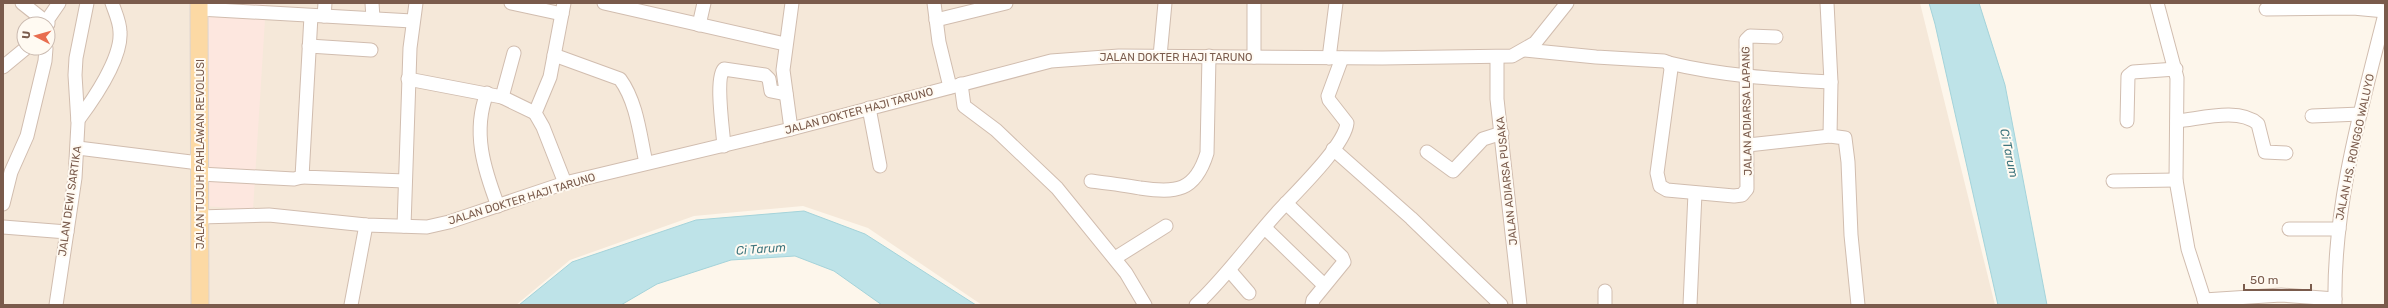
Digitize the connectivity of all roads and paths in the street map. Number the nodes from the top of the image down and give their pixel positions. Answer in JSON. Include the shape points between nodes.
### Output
{"nodes":[{"id":1,"x":22,"y":3,"type":"edge"},
{"id":2,"x":59,"y":3,"type":"edge"},
{"id":3,"x":87,"y":3,"type":"edge"},
{"id":4,"x":112,"y":3,"type":"edge"},
{"id":5,"x":372,"y":3,"type":"edge"},
{"id":6,"x":416,"y":3,"type":"edge"},
{"id":7,"x":511,"y":3,"type":"edge"},
{"id":8,"x":604,"y":3,"type":"edge"},
{"id":9,"x":704,"y":3,"type":"edge"},
{"id":10,"x":792,"y":3,"type":"edge"},
{"id":11,"x":934,"y":3,"type":"edge"},
{"id":12,"x":1006,"y":3,"type":"edge"},
{"id":13,"x":1165,"y":3,"type":"edge"},
{"id":14,"x":1254,"y":3,"type":"edge"},
{"id":15,"x":1336,"y":3,"type":"edge"},
{"id":16,"x":1566,"y":3,"type":"edge"},
{"id":17,"x":1827,"y":3,"type":"edge"},
{"id":18,"x":2157,"y":3,"type":"edge"},
{"id":19,"x":199,"y":6,"type":"edge"},
{"id":20,"x":563,"y":8,"type":"edge"},
{"id":21,"x":649,"y":8,"type":"edge"},
{"id":22,"x":2266,"y":9,"type":"dead end"},
{"id":23,"x":320,"y":12,"type":"edge"},
{"id":24,"x":2385,"y":13,"type":"edge"},
{"id":25,"x":39,"y":16,"type":"edge"},
{"id":26,"x":51,"y":16,"type":"edge"},
{"id":27,"x":373,"y":18,"type":"junction"},
{"id":28,"x":936,"y":20,"type":"junction"},
{"id":29,"x":412,"y":21,"type":"junction"},
{"id":30,"x":699,"y":25,"type":"junction"},
{"id":31,"x":1776,"y":37,"type":"dead end"},
{"id":32,"x":2381,"y":43,"type":"edge"},
{"id":33,"x":785,"y":44,"type":"junction"},
{"id":34,"x":309,"y":46,"type":"junction"},
{"id":35,"x":371,"y":50,"type":"dead end"},
{"id":36,"x":1525,"y":50,"type":"junction"},
{"id":37,"x":514,"y":53,"type":"dead end"},
{"id":38,"x":554,"y":55,"type":"junction"},
{"id":39,"x":16,"y":56,"type":"edge"},
{"id":40,"x":46,"y":56,"type":"edge"},
{"id":41,"x":1160,"y":56,"type":"junction"},
{"id":42,"x":1209,"y":56,"type":"junction"},
{"id":43,"x":1254,"y":57,"type":"junction"},
{"id":44,"x":1329,"y":58,"type":"junction"},
{"id":45,"x":1342,"y":58,"type":"junction"},
{"id":46,"x":1497,"y":58,"type":"junction"},
{"id":47,"x":1670,"y":63,"type":"junction"},
{"id":48,"x":3,"y":67,"type":"edge"},
{"id":49,"x":2176,"y":69,"type":"junction"},
{"id":50,"x":1747,"y":78,"type":"junction"},
{"id":51,"x":408,"y":79,"type":"junction"},
{"id":52,"x":1831,"y":82,"type":"junction"},
{"id":53,"x":956,"y":85,"type":"junction"},
{"id":54,"x":487,"y":93,"type":"junction"},
{"id":55,"x":786,"y":94,"type":"junction"},
{"id":56,"x":502,"y":97,"type":"junction"},
{"id":57,"x":868,"y":108,"type":"junction"},
{"id":58,"x":535,"y":113,"type":"junction"},
{"id":59,"x":2360,"y":114,"type":"junction"},
{"id":60,"x":2312,"y":116,"type":"dead end"},
{"id":61,"x":78,"y":120,"type":"junction"},
{"id":62,"x":2127,"y":121,"type":"dead end"},
{"id":63,"x":2178,"y":121,"type":"junction"},
{"id":64,"x":791,"y":129,"type":"junction"},
{"id":65,"x":1502,"y":133,"type":"junction"},
{"id":66,"x":1830,"y":136,"type":"junction"},
{"id":67,"x":1748,"y":144,"type":"junction"},
{"id":68,"x":724,"y":146,"type":"junction"},
{"id":69,"x":78,"y":148,"type":"junction"},
{"id":70,"x":1334,"y":150,"type":"junction"},
{"id":71,"x":1427,"y":152,"type":"dead end"},
{"id":72,"x":2286,"y":152,"type":"dead end"},
{"id":73,"x":646,"y":163,"type":"junction"},
{"id":74,"x":880,"y":166,"type":"dead end"},
{"id":75,"x":200,"y":168,"type":"junction"},
{"id":76,"x":302,"y":177,"type":"junction"},
{"id":77,"x":2176,"y":180,"type":"junction"},
{"id":78,"x":405,"y":181,"type":"junction"},
{"id":79,"x":1091,"y":181,"type":"dead end"},
{"id":80,"x":2113,"y":181,"type":"dead end"},
{"id":81,"x":565,"y":183,"type":"junction"},
{"id":82,"x":1695,"y":193,"type":"junction"},
{"id":83,"x":1286,"y":203,"type":"junction"},
{"id":84,"x":3,"y":204,"type":"edge"},
{"id":85,"x":498,"y":206,"type":"junction"},
{"id":86,"x":200,"y":217,"type":"junction"},
{"id":87,"x":366,"y":225,"type":"junction"},
{"id":88,"x":404,"y":226,"type":"junction"},
{"id":89,"x":1166,"y":226,"type":"dead end"},
{"id":90,"x":3,"y":227,"type":"edge"},
{"id":91,"x":1265,"y":228,"type":"junction"},
{"id":92,"x":2289,"y":229,"type":"dead end"},
{"id":93,"x":2339,"y":229,"type":"junction"},
{"id":94,"x":67,"y":232,"type":"junction"},
{"id":95,"x":1115,"y":258,"type":"junction"},
{"id":96,"x":1230,"y":271,"type":"junction"},
{"id":97,"x":1324,"y":285,"type":"junction"},
{"id":98,"x":1605,"y":291,"type":"dead end"},
{"id":99,"x":1249,"y":293,"type":"dead end"},
{"id":100,"x":2205,"y":302,"type":"edge"},
{"id":101,"x":2335,"y":302,"type":"edge"},
{"id":102,"x":56,"y":305,"type":"edge"},
{"id":103,"x":200,"y":305,"type":"edge"},
{"id":104,"x":351,"y":305,"type":"edge"},
{"id":105,"x":1145,"y":305,"type":"edge"},
{"id":106,"x":1196,"y":305,"type":"edge"},
{"id":107,"x":1312,"y":305,"type":"edge"},
{"id":108,"x":1501,"y":305,"type":"edge"},
{"id":109,"x":1520,"y":305,"type":"edge"},
{"id":110,"x":1605,"y":305,"type":"edge"},
{"id":111,"x":1690,"y":305,"type":"edge"},
{"id":112,"x":1858,"y":305,"type":"edge"}],
"edges":[{"from":1,"to":25,"type":"street"},
{"from":2,"to":26,"type":"street"},
{"from":3,"to":61,"type":"street","name":"JALAN DEWI SARTIKA","via":[[75,64]]},
{"from":4,"to":61,"type":"street","via":[[119,23],[120,41],[108,72]]},
{"from":5,"to":27,"type":"street"},
{"from":6,"to":29,"type":"street"},
{"from":7,"to":20,"type":"street"},
{"from":8,"to":21,"type":"street"},
{"from":9,"to":30,"type":"street"},
{"from":10,"to":33,"type":"street"},
{"from":11,"to":28,"type":"street"},
{"from":12,"to":28,"type":"street"},
{"from":13,"to":41,"type":"street"},
{"from":14,"to":43,"type":"street"},
{"from":15,"to":44,"type":"street"},
{"from":16,"to":36,"type":"street","via":[[1544,34]]},
{"from":17,"to":52,"type":"street"},
{"from":18,"to":49,"type":"street"},
{"from":19,"to":23,"type":"street"},
{"from":19,"to":75,"type":"main road","name":"JALAN TUJUH PAHLAWAN REVOLUSI"},
{"from":20,"to":38,"type":"street"},
{"from":21,"to":30,"type":"street"},
{"from":22,"to":24,"type":"street","via":[[2353,8]]},
{"from":23,"to":27,"type":"street"},
{"from":23,"to":34,"type":"street"},
{"from":24,"to":32,"type":"street","name":"JALAN HS. RONGGO WALUYO"},
{"from":27,"to":29,"type":"street"},
{"from":28,"to":53,"type":"street"},
{"from":29,"to":51,"type":"street"},
{"from":30,"to":33,"type":"street"},
{"from":31,"to":50,"type":"street","name":"JALAN ADIARSA LAPANG","via":[[1750,36],[1746,40]]},
{"from":32,"to":59,"type":"street","name":"JALAN HS. RONGGO WALUYO"},
{"from":33,"to":55,"type":"street","via":[[783,70]]},
{"from":34,"to":35,"type":"street"},
{"from":34,"to":76,"type":"street"},
{"from":36,"to":46,"type":"street","name":"JALAN DOKTER HAJI TARUNO","via":[[1512,56]]},
{"from":36,"to":47,"type":"street"},
{"from":37,"to":56,"type":"street"},
{"from":38,"to":58,"type":"street","via":[[550,77]]},
{"from":38,"to":73,"type":"street","via":[[620,78],[630,96]]},
{"from":39,"to":48,"type":"street"},
{"from":40,"to":84,"type":"street","via":[[28,136],[11,172]]},
{"from":41,"to":42,"type":"street","name":"JALAN DOKTER HAJI TARUNO"},
{"from":41,"to":53,"type":"street","name":"JALAN DOKTER HAJI TARUNO","via":[[1051,61]]},
{"from":42,"to":43,"type":"street","name":"JALAN DOKTER HAJI TARUNO"},
{"from":42,"to":79,"type":"street","via":[[1207,153],[1203,165],[1190,184],[1166,191]]},
{"from":43,"to":44,"type":"street","name":"JALAN DOKTER HAJI TARUNO"},
{"from":44,"to":45,"type":"street","name":"JALAN DOKTER HAJI TARUNO"},
{"from":45,"to":46,"type":"street","name":"JALAN DOKTER HAJI TARUNO"},
{"from":45,"to":70,"type":"street","via":[[1328,96],[1346,119],[1347,126]]},
{"from":46,"to":65,"type":"street","name":"JALAN ADIARSA PUSAKA","via":[[1497,99]]},
{"from":47,"to":50,"type":"street","via":[[1704,72]]},
{"from":47,"to":82,"type":"street","name":"JALAN ADIARSA LAPANG","via":[[1657,173],[1660,186],[1668,190]]},
{"from":49,"to":62,"type":"street","via":[[2133,72],[2128,76]]},
{"from":49,"to":63,"type":"street"},
{"from":50,"to":52,"type":"street"},
{"from":50,"to":67,"type":"street","name":"JALAN ADIARSA LAPANG"},
{"from":51,"to":54,"type":"street"},
{"from":51,"to":78,"type":"street"},
{"from":52,"to":66,"type":"street"},
{"from":53,"to":57,"type":"street","name":"JALAN DOKTER HAJI TARUNO"},
{"from":53,"to":95,"type":"street","via":[[964,106],[996,130],[1041,173]]},
{"from":54,"to":56,"type":"street"},
{"from":54,"to":85,"type":"street","via":[[480,119],[480,144],[487,178]]},
{"from":55,"to":64,"type":"street"},
{"from":55,"to":68,"type":"street","via":[[770,91],[769,79],[765,75],[724,69],[721,75],[720,97]]},
{"from":56,"to":58,"type":"street"},
{"from":57,"to":64,"type":"street","name":"JALAN DOKTER HAJI TARUNO"},
{"from":57,"to":74,"type":"street"},
{"from":58,"to":81,"type":"street"},
{"from":59,"to":60,"type":"street"},
{"from":59,"to":93,"type":"street","name":"JALAN HS. RONGGO WALUYO"},
{"from":61,"to":69,"type":"street","name":"JALAN DEWI SARTIKA"},
{"from":63,"to":72,"type":"street","via":[[2230,115],[2245,117],[2258,124],[2265,152]]},
{"from":63,"to":77,"type":"street"},
{"from":64,"to":68,"type":"street","name":"JALAN DOKTER HAJI TARUNO"},
{"from":65,"to":71,"type":"street","via":[[1482,139],[1453,171]]},
{"from":65,"to":109,"type":"street","name":"JALAN ADIARSA PUSAKA"},
{"from":66,"to":67,"type":"street"},
{"from":66,"to":112,"type":"street","via":[[1847,140],[1851,235]]},
{"from":67,"to":82,"type":"street","name":"JALAN ADIARSA LAPANG","via":[[1747,189],[1742,195]]},
{"from":68,"to":73,"type":"street","name":"JALAN DOKTER HAJI TARUNO"},
{"from":69,"to":75,"type":"street"},
{"from":69,"to":94,"type":"street","name":"JALAN DEWI SARTIKA"},
{"from":70,"to":83,"type":"street"},
{"from":70,"to":108,"type":"street","via":[[1411,218]]},
{"from":73,"to":81,"type":"street","name":"JALAN DOKTER HAJI TARUNO"},
{"from":75,"to":76,"type":"street","via":[[294,179]]},
{"from":75,"to":86,"type":"main road","name":"JALAN TUJUH PAHLAWAN REVOLUSI"},
{"from":76,"to":78,"type":"street"},
{"from":77,"to":80,"type":"street"},
{"from":77,"to":100,"type":"street","via":[[2188,249]]},
{"from":78,"to":88,"type":"street"},
{"from":81,"to":85,"type":"street","name":"JALAN DOKTER HAJI TARUNO"},
{"from":82,"to":111,"type":"street"},
{"from":83,"to":91,"type":"street"},
{"from":83,"to":97,"type":"street","via":[[1342,257],[1343,266]]},
{"from":85,"to":88,"type":"street","name":"JALAN DOKTER HAJI TARUNO","via":[[427,227]]},
{"from":86,"to":87,"type":"street","name":"JALAN DOKTER HAJI TARUNO","via":[[274,215]]},
{"from":86,"to":103,"type":"main road","name":"JALAN TUJUH PAHLAWAN REVOLUSI"},
{"from":87,"to":88,"type":"street","name":"JALAN DOKTER HAJI TARUNO"},
{"from":87,"to":104,"type":"street"},
{"from":89,"to":95,"type":"street"},
{"from":90,"to":94,"type":"street"},
{"from":91,"to":96,"type":"street"},
{"from":91,"to":97,"type":"street"},
{"from":92,"to":93,"type":"street"},
{"from":93,"to":101,"type":"street","name":"JALAN HS. RONGGO WALUYO"},
{"from":94,"to":102,"type":"street","name":"JALAN DEWI SARTIKA"},
{"from":95,"to":105,"type":"street"},
{"from":96,"to":99,"type":"street"},
{"from":96,"to":106,"type":"street"},
{"from":97,"to":107,"type":"street"},
{"from":98,"to":110,"type":"street"},
{"from":100,"to":101,"type":"street","via":[[2281,295]]}]}
